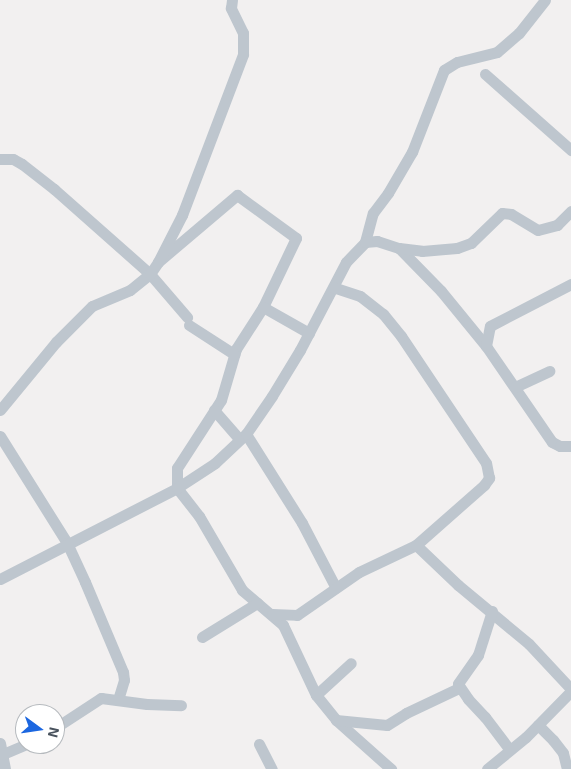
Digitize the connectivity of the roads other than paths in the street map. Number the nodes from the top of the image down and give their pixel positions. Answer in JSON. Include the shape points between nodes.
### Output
{"nodes":[{"id":1,"x":232,"y":0,"type":"edge"},
{"id":2,"x":545,"y":0,"type":"edge"},
{"id":3,"x":485,"y":74,"type":"dead end"},
{"id":4,"x":571,"y":150,"type":"edge"},
{"id":5,"x":0,"y":159,"type":"edge"},
{"id":6,"x":571,"y":211,"type":"edge"},
{"id":7,"x":365,"y":242,"type":"junction"},
{"id":8,"x":399,"y":248,"type":"junction"},
{"id":9,"x":158,"y":262,"type":"junction"},
{"id":10,"x":150,"y":274,"type":"junction"},
{"id":11,"x":571,"y":284,"type":"edge"},
{"id":12,"x":332,"y":288,"type":"junction"},
{"id":13,"x":263,"y":306,"type":"junction"},
{"id":14,"x":309,"y":333,"type":"junction"},
{"id":15,"x":486,"y":346,"type":"junction"},
{"id":16,"x":234,"y":354,"type":"junction"},
{"id":17,"x":549,"y":371,"type":"dead end"},
{"id":18,"x":515,"y":387,"type":"junction"},
{"id":19,"x":0,"y":410,"type":"edge"},
{"id":20,"x":214,"y":410,"type":"junction"},
{"id":21,"x":0,"y":436,"type":"edge"},
{"id":22,"x":242,"y":437,"type":"junction"},
{"id":23,"x":571,"y":446,"type":"edge"},
{"id":24,"x":177,"y":488,"type":"junction"},
{"id":25,"x":67,"y":543,"type":"junction"},
{"id":26,"x":416,"y":545,"type":"junction"},
{"id":27,"x":0,"y":579,"type":"edge"},
{"id":28,"x":336,"y":588,"type":"junction"},
{"id":29,"x":257,"y":603,"type":"junction"},
{"id":30,"x":492,"y":611,"type":"junction"},
{"id":31,"x":272,"y":614,"type":"junction"},
{"id":32,"x":202,"y":637,"type":"dead end"},
{"id":33,"x":351,"y":663,"type":"dead end"},
{"id":34,"x":459,"y":688,"type":"junction"},
{"id":35,"x":571,"y":690,"type":"edge"},
{"id":36,"x":316,"y":695,"type":"junction"},
{"id":37,"x":118,"y":700,"type":"junction"},
{"id":38,"x":181,"y":705,"type":"dead end"},
{"id":39,"x":336,"y":720,"type":"junction"},
{"id":40,"x":65,"y":721,"type":"edge"},
{"id":41,"x":538,"y":725,"type":"junction"},
{"id":42,"x":259,"y":744,"type":"dead end"},
{"id":43,"x":15,"y":746,"type":"edge"},
{"id":44,"x":2,"y":749,"type":"edge"},
{"id":45,"x":510,"y":750,"type":"junction"},
{"id":46,"x":5,"y":769,"type":"edge"},
{"id":47,"x":272,"y":769,"type":"edge"},
{"id":48,"x":391,"y":769,"type":"edge"},
{"id":49,"x":486,"y":769,"type":"edge"},
{"id":50,"x":567,"y":769,"type":"edge"}],
"edges":[{"from":1,"to":9,"type":"street","via":[[231,8],[244,33],[243,54],[185,206]]},
{"from":2,"to":7,"type":"street","via":[[519,33],[497,52],[457,62],[444,70],[412,152],[373,213]]},
{"from":3,"to":4,"type":"street"},
{"from":5,"to":10,"type":"street","via":[[13,158],[22,164]]},
{"from":6,"to":8,"type":"street","via":[[546,230],[538,230],[511,214],[502,213],[471,243],[457,248],[422,251]]},
{"from":7,"to":8,"type":"street","via":[[377,241]]},
{"from":7,"to":12,"type":"street","via":[[346,262]]},
{"from":8,"to":15,"type":"street"},
{"from":9,"to":10,"type":"street"},
{"from":9,"to":13,"type":"street","via":[[237,196],[296,238]]},
{"from":10,"to":16,"type":"street","via":[[188,321]]},
{"from":10,"to":19,"type":"street","via":[[130,290],[92,306],[56,342]]},
{"from":11,"to":15,"type":"street","via":[[490,326]]},
{"from":12,"to":14,"type":"street"},
{"from":12,"to":26,"type":"street","via":[[360,296],[383,314],[489,468],[489,478],[484,485]]},
{"from":13,"to":14,"type":"street"},
{"from":13,"to":16,"type":"street"},
{"from":14,"to":22,"type":"street","via":[[282,380]]},
{"from":15,"to":18,"type":"street"},
{"from":16,"to":20,"type":"street","via":[[225,390]]},
{"from":17,"to":18,"type":"street"},
{"from":18,"to":23,"type":"street","via":[[552,442]]},
{"from":20,"to":22,"type":"street"},
{"from":20,"to":24,"type":"street","via":[[177,468]]},
{"from":21,"to":25,"type":"street"},
{"from":22,"to":24,"type":"street","via":[[215,463]]},
{"from":22,"to":28,"type":"street","via":[[302,523]]},
{"from":24,"to":25,"type":"street"},
{"from":24,"to":29,"type":"street","via":[[199,516],[234,578]]},
{"from":25,"to":27,"type":"street"},
{"from":25,"to":37,"type":"street","via":[[120,665],[124,680]]},
{"from":26,"to":28,"type":"street","via":[[359,572]]},
{"from":26,"to":30,"type":"street","via":[[458,585]]},
{"from":28,"to":31,"type":"street","via":[[297,615]]},
{"from":29,"to":31,"type":"street"},
{"from":29,"to":32,"type":"street"},
{"from":30,"to":34,"type":"street","via":[[481,648],[460,680]]},
{"from":30,"to":35,"type":"street","via":[[546,660]]},
{"from":31,"to":36,"type":"street","via":[[283,625]]},
{"from":33,"to":36,"type":"street"},
{"from":34,"to":39,"type":"street","via":[[388,725]]},
{"from":34,"to":45,"type":"street"},
{"from":35,"to":41,"type":"street"},
{"from":36,"to":39,"type":"street"},
{"from":37,"to":38,"type":"street"},
{"from":37,"to":40,"type":"street","via":[[101,698]]},
{"from":39,"to":48,"type":"street"},
{"from":41,"to":45,"type":"street"},
{"from":41,"to":50,"type":"street","via":[[563,753]]},
{"from":42,"to":47,"type":"street"},
{"from":43,"to":44,"type":"street"},
{"from":44,"to":46,"type":"street"},
{"from":45,"to":49,"type":"street"}]}
